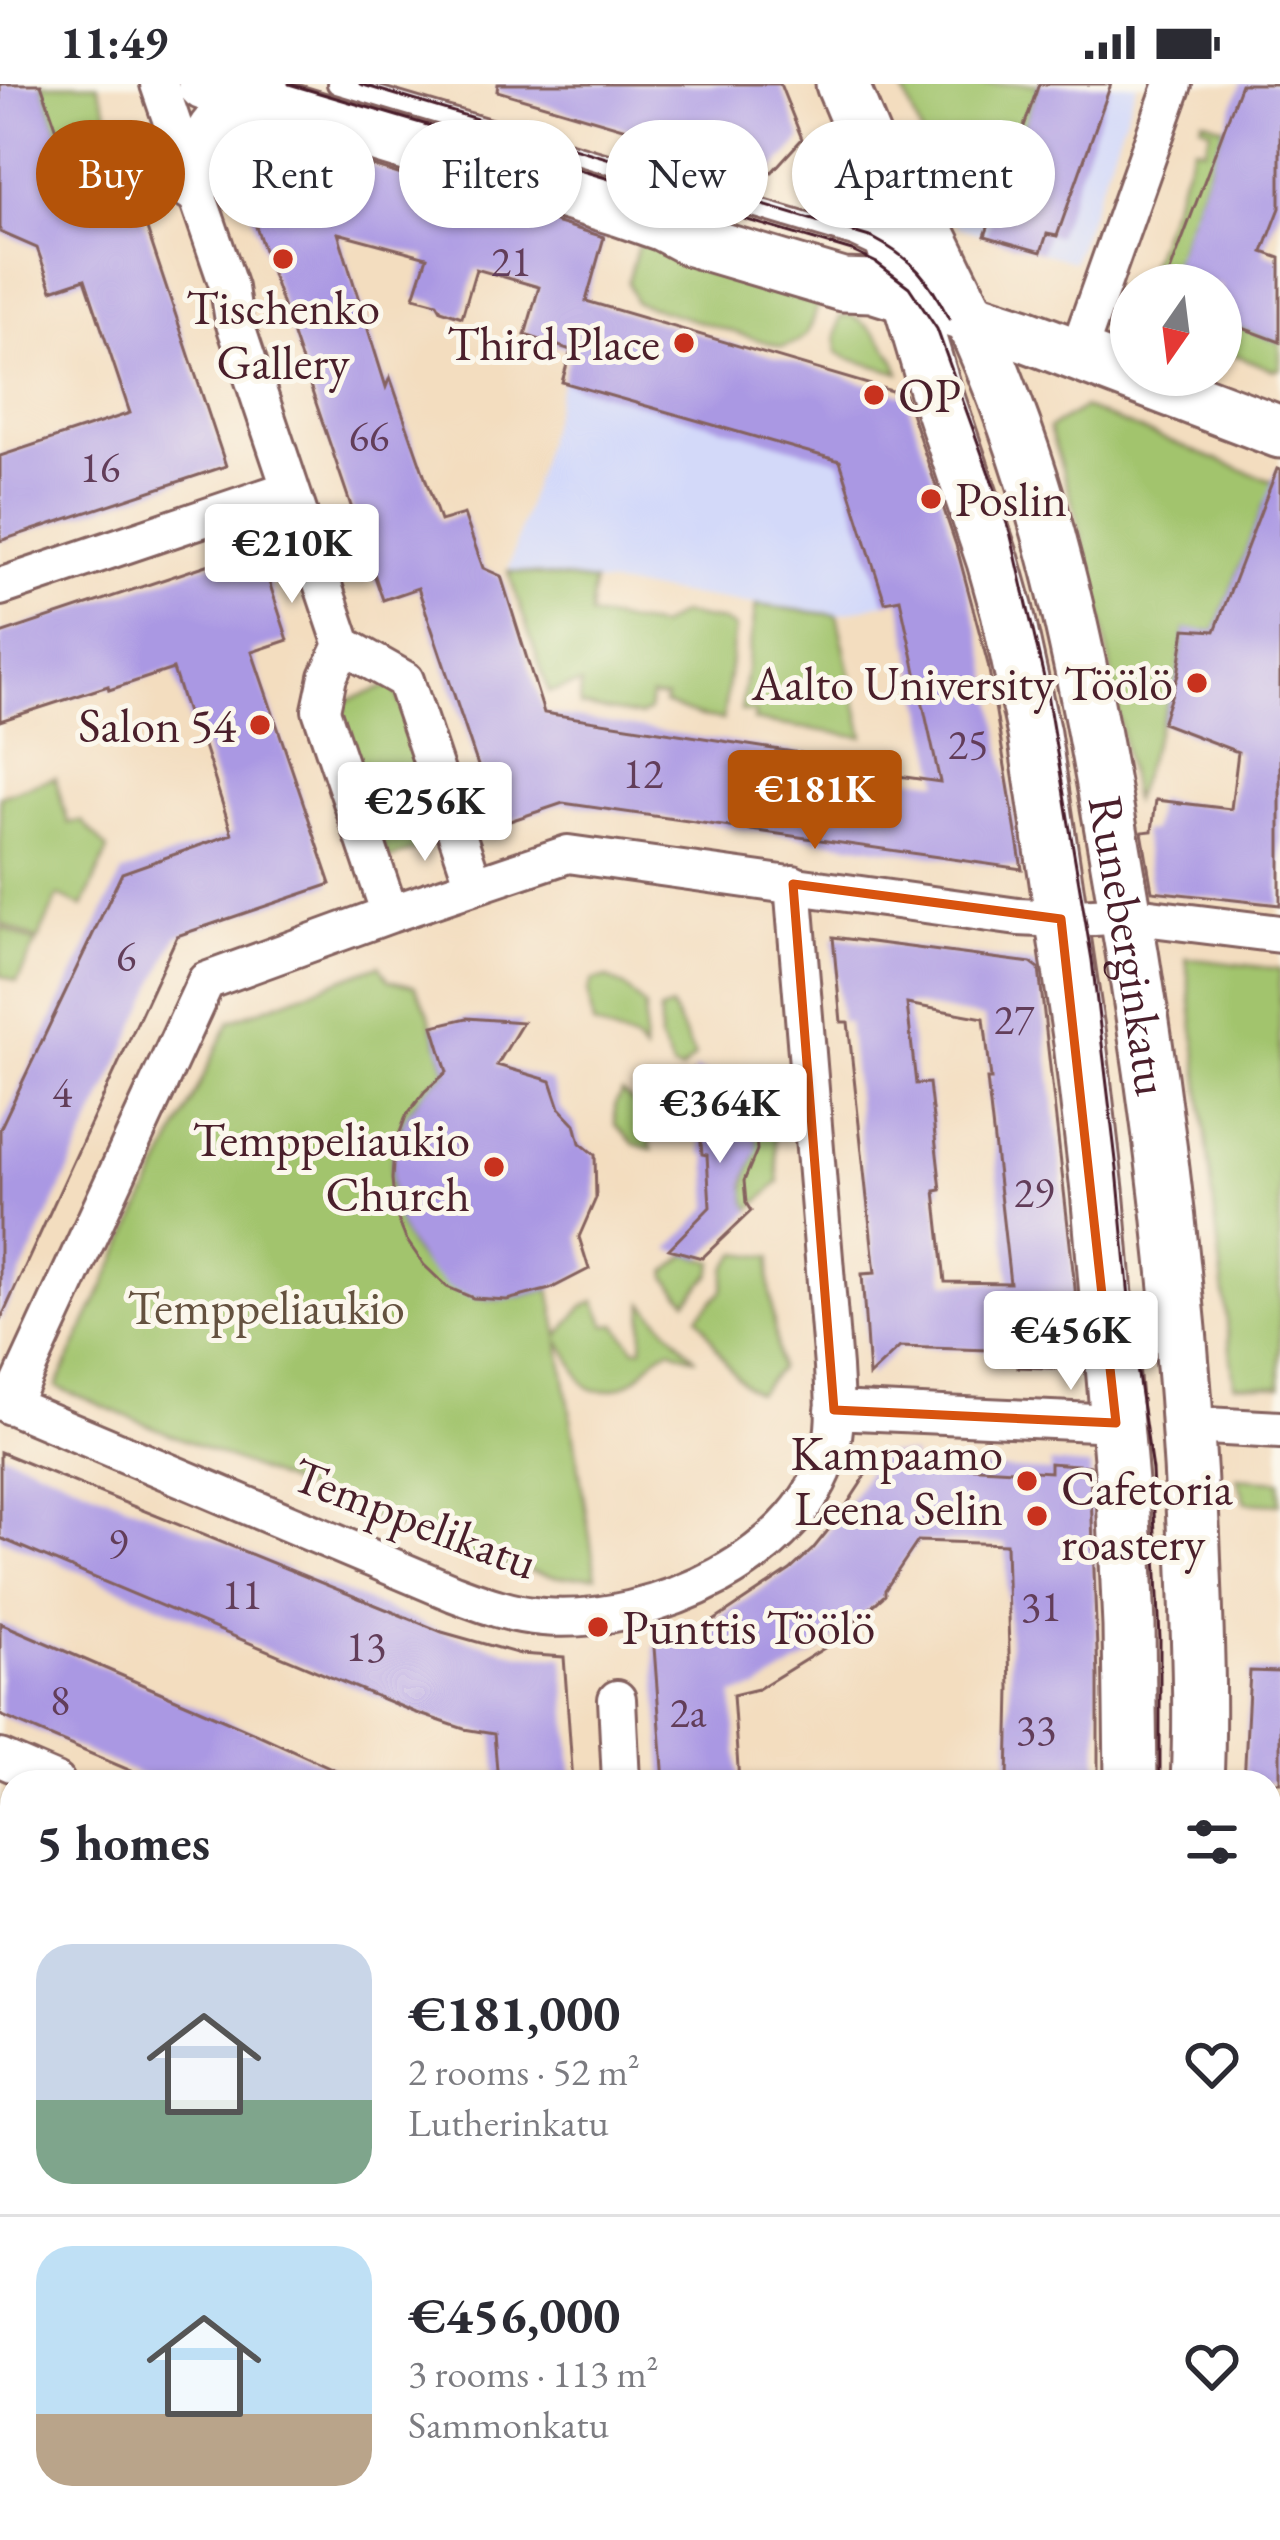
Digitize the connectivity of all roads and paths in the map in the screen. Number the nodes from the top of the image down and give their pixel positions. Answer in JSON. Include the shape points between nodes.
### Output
{"nodes":[{"id":1,"x":159,"y":84,"type":"edge"},
{"id":2,"x":204,"y":84,"type":"edge"},
{"id":3,"x":337,"y":84,"type":"edge"},
{"id":4,"x":842,"y":84,"type":"edge"},
{"id":5,"x":1173,"y":84,"type":"edge"},
{"id":6,"x":261,"y":102,"type":"junction"},
{"id":7,"x":857,"y":120,"type":"edge"},
{"id":8,"x":194,"y":185,"type":"junction"},
{"id":9,"x":888,"y":228,"type":"edge"},
{"id":10,"x":925,"y":228,"type":"edge"},
{"id":11,"x":902,"y":276,"type":"junction"},
{"id":12,"x":843,"y":285,"type":"junction"},
{"id":13,"x":970,"y":317,"type":"junction"},
{"id":14,"x":1077,"y":355,"type":"junction"},
{"id":15,"x":928,"y":364,"type":"junction"},
{"id":16,"x":1280,"y":432,"type":"edge"},
{"id":17,"x":290,"y":489,"type":"junction"},
{"id":18,"x":0,"y":587,"type":"edge"},
{"id":19,"x":343,"y":645,"type":"junction"},
{"id":20,"x":793,"y":884,"type":"junction"},
{"id":21,"x":474,"y":885,"type":"junction"},
{"id":22,"x":390,"y":914,"type":"junction"},
{"id":23,"x":1127,"y":915,"type":"junction"},
{"id":24,"x":1061,"y":919,"type":"junction"},
{"id":25,"x":1280,"y":934,"type":"edge"},
{"id":26,"x":5,"y":1403,"type":"edge"},
{"id":27,"x":834,"y":1410,"type":"junction"},
{"id":28,"x":1116,"y":1423,"type":"junction"},
{"id":29,"x":1188,"y":1425,"type":"junction"},
{"id":30,"x":1280,"y":1430,"type":"edge"},
{"id":31,"x":616,"y":1699,"type":"dead end"},
{"id":32,"x":0,"y":1757,"type":"edge"},
{"id":33,"x":29,"y":1770,"type":"edge"},
{"id":34,"x":620,"y":1770,"type":"edge"},
{"id":35,"x":1131,"y":1770,"type":"edge"},
{"id":36,"x":1197,"y":1770,"type":"edge"}],
"edges":[{"from":1,"to":8,"type":"street"},
{"from":2,"to":6,"type":"main road"},
{"from":3,"to":11,"type":"lane","via":[[854,236]]},
{"from":4,"to":7,"type":"main road","name":"Runeberginkatu"},
{"from":5,"to":14,"type":"street"},
{"from":6,"to":8,"type":"main road","via":[[214,128]]},
{"from":6,"to":12,"type":"main road"},
{"from":8,"to":17,"type":"street"},
{"from":9,"to":11,"type":"main road","name":"Runeberginkatu"},
{"from":10,"to":13,"type":"main road","name":"Runeberginkatu"},
{"from":11,"to":12,"type":"main road"},
{"from":11,"to":13,"type":"main road"},
{"from":11,"to":15,"type":"main road","name":"Runeberginkatu"},
{"from":12,"to":15,"type":"main road"},
{"from":13,"to":14,"type":"main road"},
{"from":13,"to":23,"type":"main road","name":"Runeberginkatu","via":[[1013,423],[1065,592]]},
{"from":14,"to":16,"type":"main road"},
{"from":15,"to":24,"type":"main road","name":"Runeberginkatu","via":[[1007,611]]},
{"from":17,"to":18,"type":"street"},
{"from":17,"to":19,"type":"street"},
{"from":19,"to":21,"type":"street","via":[[405,680]]},
{"from":19,"to":22,"type":"street","via":[[321,710]]},
{"from":20,"to":21,"type":"street","via":[[568,854]]},
{"from":20,"to":24,"type":"street"},
{"from":20,"to":27,"type":"street","name":"Temppelikatu"},
{"from":21,"to":22,"type":"street"},
{"from":22,"to":26,"type":"street","via":[[206,981]]},
{"from":23,"to":24,"type":"street"},
{"from":23,"to":25,"type":"street"},
{"from":23,"to":29,"type":"main road","name":"Runeberginkatu"},
{"from":24,"to":28,"type":"main road","name":"Runeberginkatu","via":[[1097,1190]]},
{"from":26,"to":27,"type":"street","name":"Temppelikatu","via":[[454,1593],[544,1617],[608,1614],[671,1599],[755,1554],[824,1468]]},
{"from":27,"to":28,"type":"street"},
{"from":28,"to":35,"type":"main road","name":"Runeberginkatu"},
{"from":29,"to":30,"type":"street"},
{"from":29,"to":36,"type":"main road","name":"Runeberginkatu"},
{"from":31,"to":34,"type":"street"},
{"from":32,"to":33,"type":"street"}]}
